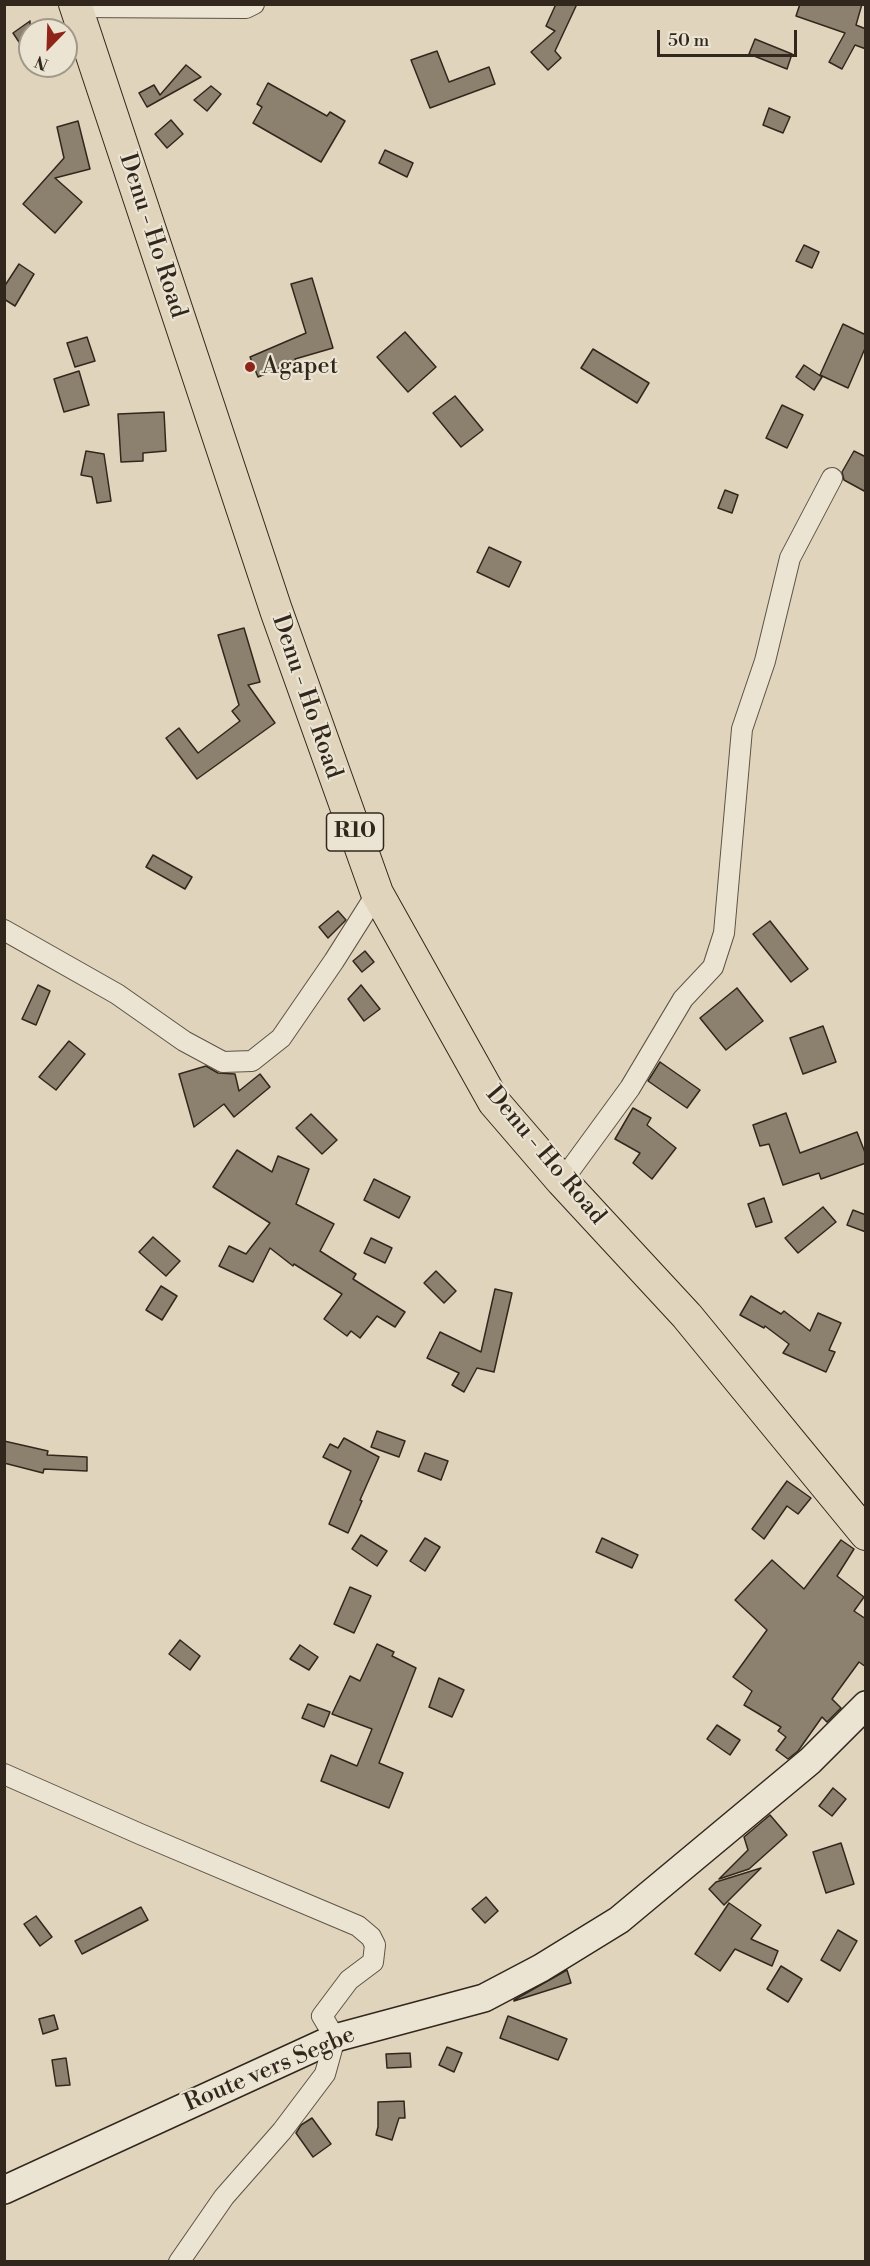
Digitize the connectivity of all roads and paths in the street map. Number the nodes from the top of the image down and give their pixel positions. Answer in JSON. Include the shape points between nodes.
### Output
{"nodes":[{"id":1,"x":254,"y":4,"type":"edge"},
{"id":2,"x":75,"y":6,"type":"edge"},
{"id":3,"x":832,"y":478,"type":"dead end"},
{"id":4,"x":377,"y":893,"type":"junction"},
{"id":5,"x":4,"y":930,"type":"edge"},
{"id":6,"x":562,"y":1181,"type":"junction"},
{"id":7,"x":866,"y":1534,"type":"edge"},
{"id":8,"x":866,"y":1706,"type":"edge"},
{"id":9,"x":4,"y":1774,"type":"edge"},
{"id":10,"x":335,"y":2038,"type":"junction"},
{"id":11,"x":4,"y":2190,"type":"edge"},
{"id":12,"x":179,"y":2262,"type":"edge"}],
"edges":[{"from":1,"to":2,"type":"street","via":[[246,8]]},
{"from":2,"to":4,"type":"main road","name":"Denu - Ho Road","number":"R10","via":[[276,610]]},
{"from":3,"to":6,"type":"street","via":[[790,558],[765,661],[741,729],[724,933],[713,967],[683,999],[630,1088]]},
{"from":4,"to":5,"type":"street","via":[[281,1038],[252,1060],[223,1062],[184,1041],[117,994]]},
{"from":4,"to":6,"type":"main road","name":"Denu - Ho Road","number":"R10","via":[[494,1102]]},
{"from":6,"to":7,"type":"main road","name":"Denu - Ho Road","number":"R10","via":[[687,1316]]},
{"from":8,"to":10,"type":"main road","name":"Route vers Segbe","via":[[810,1761],[619,1920],[484,1998]]},
{"from":9,"to":10,"type":"street","via":[[358,1926],[375,1944],[373,1962],[349,1980],[322,2016]]},
{"from":10,"to":11,"type":"main road","name":"Route vers Segbe"},
{"from":10,"to":12,"type":"street","via":[[325,2074],[224,2197]]}]}
